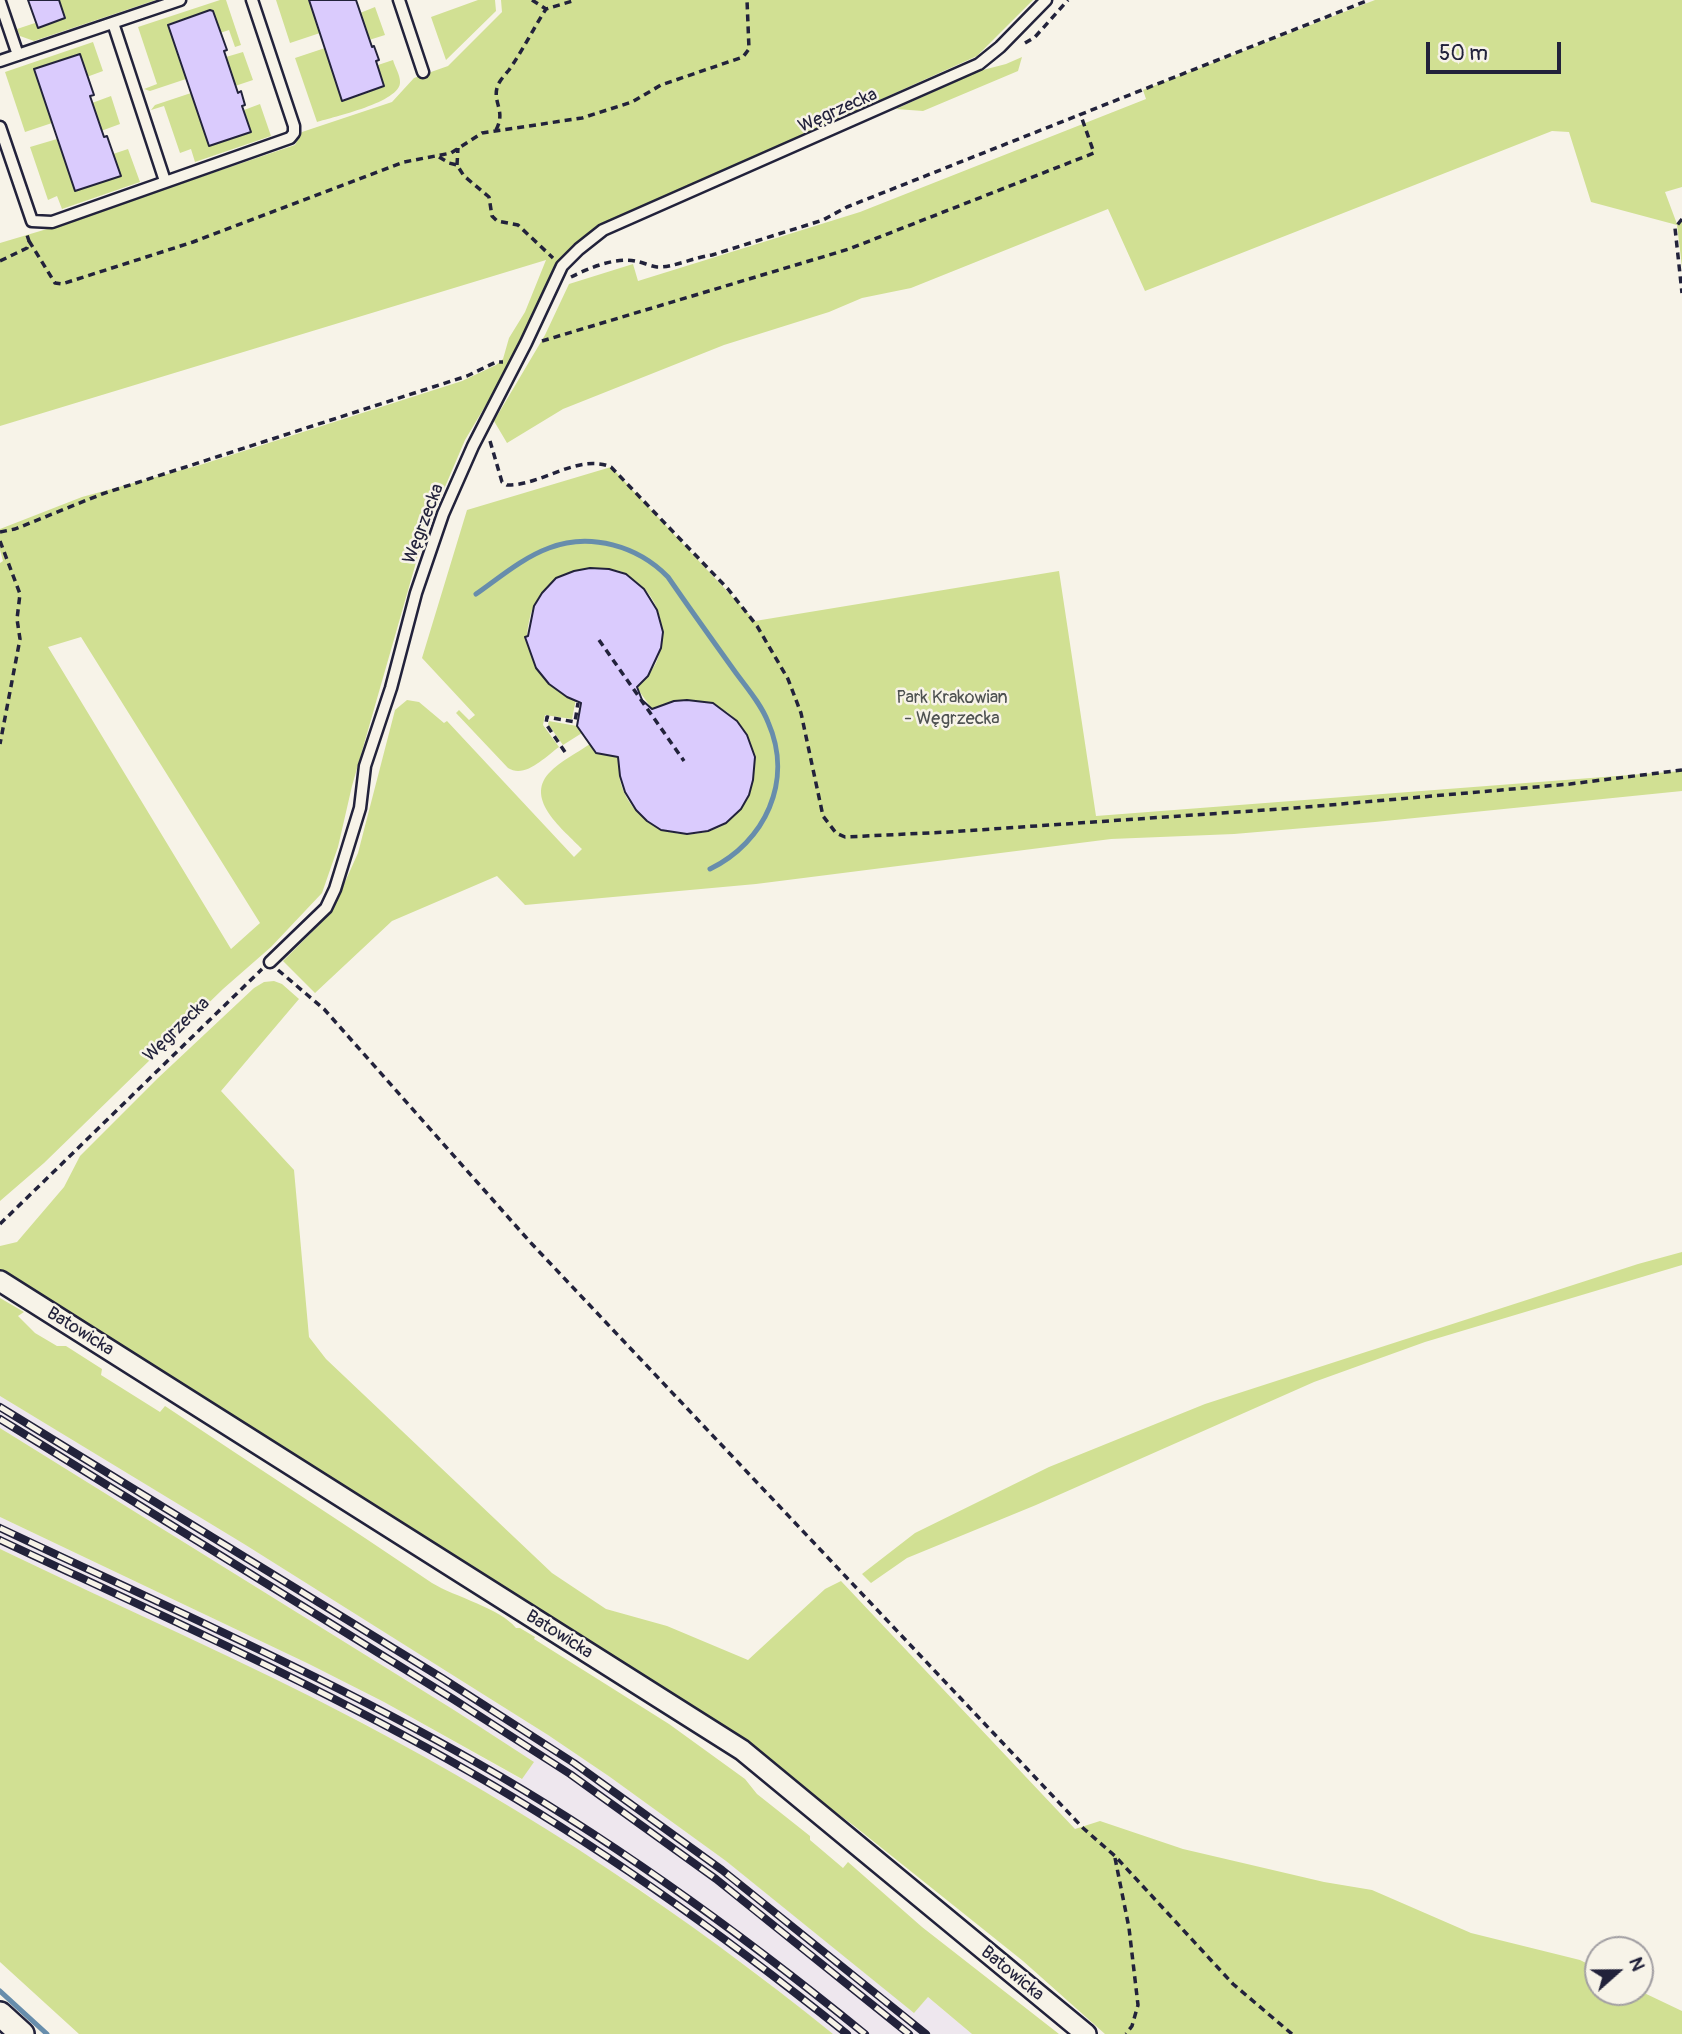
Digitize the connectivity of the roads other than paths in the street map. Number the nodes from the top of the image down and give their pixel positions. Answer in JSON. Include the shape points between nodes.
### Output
{"nodes":[{"id":1,"x":180,"y":0,"type":"edge"},
{"id":2,"x":252,"y":0,"type":"edge"},
{"id":3,"x":400,"y":0,"type":"edge"},
{"id":4,"x":1046,"y":0,"type":"edge"},
{"id":5,"x":0,"y":2,"type":"edge"},
{"id":6,"x":113,"y":23,"type":"junction"},
{"id":7,"x":18,"y":55,"type":"junction"},
{"id":8,"x":0,"y":61,"type":"edge"},
{"id":9,"x":423,"y":72,"type":"dead end"},
{"id":10,"x":0,"y":127,"type":"edge"},
{"id":11,"x":165,"y":181,"type":"junction"},
{"id":12,"x":270,"y":962,"type":"road end"},
{"id":13,"x":0,"y":1281,"type":"edge"},
{"id":14,"x":0,"y":2014,"type":"edge"},
{"id":15,"x":22,"y":2034,"type":"edge"},
{"id":16,"x":1086,"y":2034,"type":"edge"}],
"edges":[{"from":1,"to":6,"type":"lane"},
{"from":2,"to":11,"type":"lane","via":[[294,133],[286,140]]},
{"from":3,"to":9,"type":"lane"},
{"from":4,"to":12,"type":"lane","name":"Węgrzecka","via":[[979,64],[603,230],[561,269],[443,514],[365,766],[360,808],[335,889],[326,908]]},
{"from":5,"to":7,"type":"lane"},
{"from":6,"to":7,"type":"lane"},
{"from":6,"to":11,"type":"lane"},
{"from":7,"to":8,"type":"lane"},
{"from":10,"to":11,"type":"lane","via":[[32,221],[52,222]]},
{"from":13,"to":16,"type":"street","name":"Batowicka","via":[[742,1749]]},
{"from":14,"to":15,"type":"street"}]}
